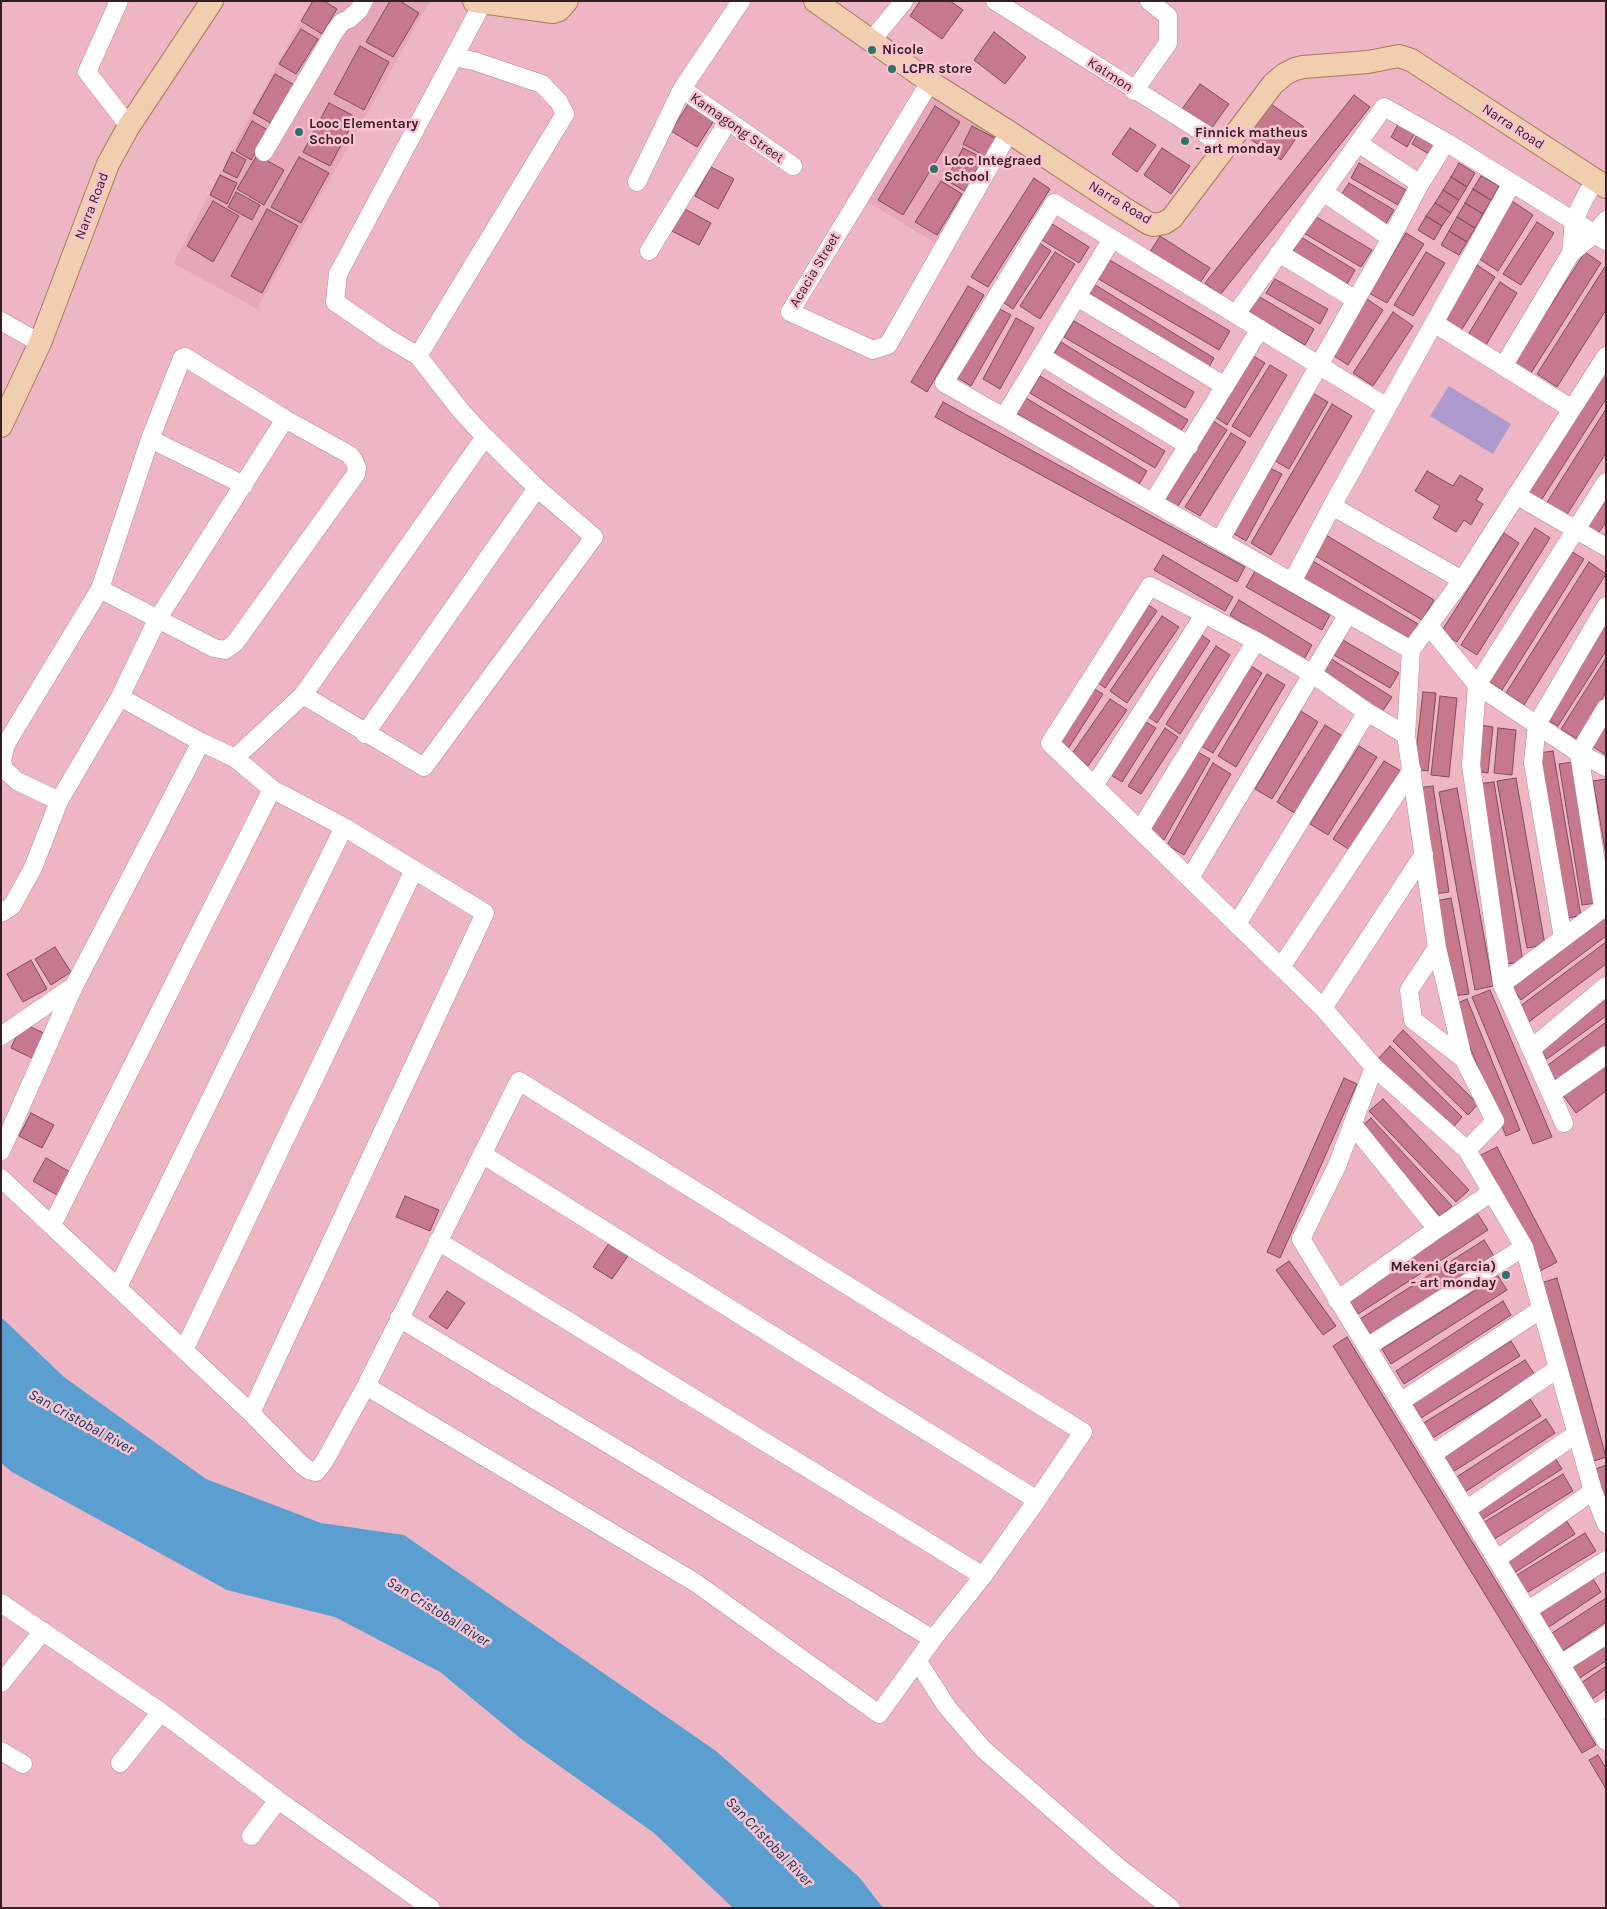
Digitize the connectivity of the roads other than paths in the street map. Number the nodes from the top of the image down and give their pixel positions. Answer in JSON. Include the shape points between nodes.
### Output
{"nodes":[{"id":1,"x":119,"y":1,"type":"edge"},
{"id":2,"x":212,"y":1,"type":"edge"},
{"id":3,"x":364,"y":1,"type":"edge"},
{"id":4,"x":567,"y":1,"type":"edge"},
{"id":5,"x":741,"y":1,"type":"edge"},
{"id":6,"x":815,"y":1,"type":"edge"},
{"id":7,"x":904,"y":1,"type":"edge"},
{"id":8,"x":995,"y":1,"type":"edge"},
{"id":9,"x":1149,"y":1,"type":"edge"},
{"id":10,"x":478,"y":2,"type":"edge"},
{"id":11,"x":872,"y":41,"type":"junction"},
{"id":12,"x":454,"y":56,"type":"junction"},
{"id":13,"x":930,"y":82,"type":"junction"},
{"id":14,"x":682,"y":89,"type":"junction"},
{"id":15,"x":1134,"y":91,"type":"junction"},
{"id":16,"x":728,"y":121,"type":"junction"},
{"id":17,"x":129,"y":126,"type":"junction"},
{"id":18,"x":1009,"y":132,"type":"junction"},
{"id":19,"x":1446,"y":142,"type":"junction"},
{"id":20,"x":1358,"y":143,"type":"junction"},
{"id":21,"x":1226,"y":147,"type":"junction"},
{"id":22,"x":264,"y":152,"type":"dead end"},
{"id":23,"x":792,"y":166,"type":"dead end"},
{"id":24,"x":637,"y":182,"type":"dead end"},
{"id":25,"x":1512,"y":182,"type":"junction"},
{"id":26,"x":1420,"y":184,"type":"junction"},
{"id":27,"x":1601,"y":184,"type":"edge"},
{"id":28,"x":1323,"y":192,"type":"junction"},
{"id":29,"x":1574,"y":222,"type":"junction"},
{"id":30,"x":1602,"y":231,"type":"edge"},
{"id":31,"x":1392,"y":238,"type":"junction"},
{"id":32,"x":1112,"y":239,"type":"junction"},
{"id":33,"x":649,"y":251,"type":"dead end"},
{"id":34,"x":1279,"y":253,"type":"junction"},
{"id":35,"x":1571,"y":253,"type":"junction"},
{"id":36,"x":1077,"y":296,"type":"junction"},
{"id":37,"x":1356,"y":300,"type":"junction"},
{"id":38,"x":1236,"y":314,"type":"junction"},
{"id":39,"x":1,"y":321,"type":"edge"},
{"id":40,"x":1434,"y":323,"type":"junction"},
{"id":41,"x":1260,"y":329,"type":"junction"},
{"id":42,"x":40,"y":343,"type":"junction"},
{"id":43,"x":418,"y":356,"type":"junction"},
{"id":44,"x":1041,"y":356,"type":"junction"},
{"id":45,"x":1606,"y":356,"type":"edge"},
{"id":46,"x":1320,"y":365,"type":"junction"},
{"id":47,"x":1504,"y":365,"type":"junction"},
{"id":48,"x":1225,"y":386,"type":"junction"},
{"id":49,"x":1387,"y":406,"type":"junction"},
{"id":50,"x":1572,"y":409,"type":"junction"},
{"id":51,"x":1004,"y":417,"type":"junction"},
{"id":52,"x":285,"y":419,"type":"junction"},
{"id":53,"x":1,"y":426,"type":"edge"},
{"id":54,"x":485,"y":437,"type":"junction"},
{"id":55,"x":150,"y":439,"type":"junction"},
{"id":56,"x":1189,"y":446,"type":"junction"},
{"id":57,"x":1606,"y":482,"type":"edge"},
{"id":58,"x":244,"y":485,"type":"junction"},
{"id":59,"x":538,"y":488,"type":"junction"},
{"id":60,"x":1516,"y":495,"type":"junction"},
{"id":61,"x":1154,"y":502,"type":"junction"},
{"id":62,"x":1332,"y":506,"type":"junction"},
{"id":63,"x":1576,"y":529,"type":"junction"},
{"id":64,"x":1220,"y":540,"type":"junction"},
{"id":65,"x":1606,"y":547,"type":"edge"},
{"id":66,"x":1462,"y":580,"type":"junction"},
{"id":67,"x":1292,"y":582,"type":"junction"},
{"id":68,"x":100,"y":589,"type":"junction"},
{"id":69,"x":1606,"y":606,"type":"edge"},
{"id":70,"x":1348,"y":614,"type":"junction"},
{"id":71,"x":1204,"y":615,"type":"junction"},
{"id":72,"x":157,"y":620,"type":"junction"},
{"id":73,"x":1429,"y":626,"type":"junction"},
{"id":74,"x":1256,"y":641,"type":"junction"},
{"id":75,"x":1412,"y":650,"type":"junction"},
{"id":76,"x":1311,"y":673,"type":"junction"},
{"id":77,"x":1477,"y":685,"type":"junction"},
{"id":78,"x":303,"y":695,"type":"junction"},
{"id":79,"x":120,"y":697,"type":"junction"},
{"id":80,"x":1606,"y":708,"type":"edge"},
{"id":81,"x":1367,"y":712,"type":"junction"},
{"id":82,"x":1537,"y":724,"type":"junction"},
{"id":83,"x":365,"y":734,"type":"junction"},
{"id":84,"x":1406,"y":735,"type":"junction"},
{"id":85,"x":201,"y":742,"type":"junction"},
{"id":86,"x":1579,"y":753,"type":"junction"},
{"id":87,"x":235,"y":758,"type":"junction"},
{"id":88,"x":1606,"y":767,"type":"edge"},
{"id":89,"x":1412,"y":770,"type":"junction"},
{"id":90,"x":1094,"y":786,"type":"junction"},
{"id":91,"x":272,"y":790,"type":"junction"},
{"id":92,"x":60,"y":801,"type":"junction"},
{"id":93,"x":344,"y":827,"type":"junction"},
{"id":94,"x":1140,"y":830,"type":"junction"},
{"id":95,"x":1424,"y":854,"type":"junction"},
{"id":96,"x":414,"y":870,"type":"junction"},
{"id":97,"x":1190,"y":878,"type":"junction"},
{"id":98,"x":1605,"y":906,"type":"edge"},
{"id":99,"x":1,"y":913,"type":"edge"},
{"id":100,"x":1237,"y":924,"type":"junction"},
{"id":101,"x":1563,"y":938,"type":"junction"},
{"id":102,"x":1437,"y":948,"type":"junction"},
{"id":103,"x":1281,"y":966,"type":"junction"},
{"id":104,"x":1502,"y":984,"type":"junction"},
{"id":105,"x":74,"y":986,"type":"junction"},
{"id":106,"x":1606,"y":986,"type":"edge"},
{"id":107,"x":1323,"y":1008,"type":"junction"},
{"id":108,"x":1,"y":1036,"type":"edge"},
{"id":109,"x":1531,"y":1049,"type":"junction"},
{"id":110,"x":1606,"y":1055,"type":"edge"},
{"id":111,"x":1463,"y":1058,"type":"junction"},
{"id":112,"x":1374,"y":1067,"type":"junction"},
{"id":113,"x":1552,"y":1094,"type":"junction"},
{"id":114,"x":1564,"y":1123,"type":"dead end"},
{"id":115,"x":1353,"y":1125,"type":"junction"},
{"id":116,"x":1467,"y":1150,"type":"junction"},
{"id":117,"x":1,"y":1151,"type":"edge"},
{"id":118,"x":482,"y":1154,"type":"junction"},
{"id":119,"x":1,"y":1178,"type":"edge"},
{"id":120,"x":1492,"y":1192,"type":"junction"},
{"id":121,"x":52,"y":1226,"type":"junction"},
{"id":122,"x":1437,"y":1229,"type":"junction"},
{"id":123,"x":438,"y":1241,"type":"junction"},
{"id":124,"x":1524,"y":1247,"type":"junction"},
{"id":125,"x":118,"y":1287,"type":"junction"},
{"id":126,"x":1338,"y":1300,"type":"junction"},
{"id":127,"x":1540,"y":1310,"type":"junction"},
{"id":128,"x":400,"y":1318,"type":"junction"},
{"id":129,"x":1366,"y":1346,"type":"junction"},
{"id":130,"x":184,"y":1350,"type":"junction"},
{"id":131,"x":1557,"y":1369,"type":"junction"},
{"id":132,"x":366,"y":1386,"type":"junction"},
{"id":133,"x":1400,"y":1402,"type":"junction"},
{"id":134,"x":251,"y":1413,"type":"junction"},
{"id":135,"x":1576,"y":1434,"type":"junction"},
{"id":136,"x":1433,"y":1454,"type":"junction"},
{"id":137,"x":1592,"y":1491,"type":"junction"},
{"id":138,"x":1037,"y":1500,"type":"junction"},
{"id":139,"x":1466,"y":1510,"type":"junction"},
{"id":140,"x":1606,"y":1524,"type":"edge"},
{"id":141,"x":1496,"y":1559,"type":"junction"},
{"id":142,"x":1606,"y":1560,"type":"edge"},
{"id":143,"x":982,"y":1576,"type":"junction"},
{"id":144,"x":1,"y":1603,"type":"edge"},
{"id":145,"x":1528,"y":1610,"type":"junction"},
{"id":146,"x":43,"y":1631,"type":"junction"},
{"id":147,"x":1606,"y":1635,"type":"edge"},
{"id":148,"x":933,"y":1639,"type":"junction"},
{"id":149,"x":918,"y":1662,"type":"junction"},
{"id":150,"x":1561,"y":1664,"type":"junction"},
{"id":151,"x":1,"y":1683,"type":"edge"},
{"id":152,"x":1599,"y":1711,"type":"edge"},
{"id":153,"x":161,"y":1712,"type":"junction"},
{"id":154,"x":1606,"y":1741,"type":"edge"},
{"id":155,"x":1,"y":1751,"type":"edge"},
{"id":156,"x":120,"y":1763,"type":"dead end"},
{"id":157,"x":23,"y":1764,"type":"dead end"},
{"id":158,"x":278,"y":1800,"type":"junction"},
{"id":159,"x":251,"y":1836,"type":"dead end"},
{"id":160,"x":431,"y":1908,"type":"edge"},
{"id":161,"x":1171,"y":1908,"type":"edge"}],
"edges":[{"from":1,"to":17,"type":"street","via":[[87,72]]},
{"from":2,"to":17,"type":"main road","name":"Narra Road"},
{"from":3,"to":22,"type":"street","via":[[335,31]]},
{"from":4,"to":10,"type":"main road","via":[[553,12]]},
{"from":5,"to":14,"type":"street","name":"Kamagong Street"},
{"from":6,"to":11,"type":"main road","name":"Narra Road"},
{"from":7,"to":11,"type":"street"},
{"from":8,"to":15,"type":"street","name":"Katmon"},
{"from":9,"to":15,"type":"street","via":[[1168,16],[1168,43]]},
{"from":10,"to":12,"type":"street"},
{"from":11,"to":13,"type":"main road","name":"Narra Road"},
{"from":12,"to":43,"type":"street","via":[[338,274],[335,302]]},
{"from":12,"to":43,"type":"street","via":[[542,84],[566,114]]},
{"from":13,"to":18,"type":"main road","name":"Narra Road"},
{"from":13,"to":18,"type":"street","name":"Acacia Street","via":[[790,312],[873,350],[888,345]]},
{"from":14,"to":16,"type":"street","name":"Kamagong Street"},
{"from":14,"to":24,"type":"street","name":"Kamagong Street"},
{"from":15,"to":21,"type":"street","name":"Katmon"},
{"from":16,"to":23,"type":"street","name":"Kamagong Street"},
{"from":16,"to":33,"type":"street"},
{"from":17,"to":42,"type":"main road","name":"Narra Road","via":[[108,164]]},
{"from":18,"to":21,"type":"main road","name":"Narra Road","via":[[1154,225],[1172,218]]},
{"from":19,"to":20,"type":"street","via":[[1384,107]]},
{"from":19,"to":25,"type":"street"},
{"from":19,"to":26,"type":"street"},
{"from":20,"to":26,"type":"street"},
{"from":20,"to":28,"type":"street"},
{"from":21,"to":27,"type":"main road","name":"Narra Road","via":[[1274,84],[1294,69],[1399,56],[1411,60]]},
{"from":25,"to":29,"type":"street"},
{"from":25,"to":40,"type":"street"},
{"from":26,"to":31,"type":"street"},
{"from":27,"to":29,"type":"street","via":[[1582,203]]},
{"from":28,"to":31,"type":"street"},
{"from":28,"to":34,"type":"street"},
{"from":29,"to":30,"type":"street"},
{"from":29,"to":35,"type":"street"},
{"from":30,"to":35,"type":"street"},
{"from":31,"to":37,"type":"street"},
{"from":32,"to":36,"type":"street"},
{"from":32,"to":38,"type":"street"},
{"from":32,"to":51,"type":"street","via":[[1054,203],[944,383]]},
{"from":34,"to":37,"type":"street"},
{"from":34,"to":38,"type":"street"},
{"from":35,"to":47,"type":"street"},
{"from":36,"to":44,"type":"street"},
{"from":36,"to":48,"type":"street"},
{"from":37,"to":46,"type":"street"},
{"from":38,"to":41,"type":"street"},
{"from":39,"to":42,"type":"street"},
{"from":40,"to":47,"type":"street"},
{"from":40,"to":49,"type":"street"},
{"from":41,"to":46,"type":"street"},
{"from":41,"to":48,"type":"street"},
{"from":42,"to":53,"type":"main road","name":"Narra Road"},
{"from":43,"to":54,"type":"street","via":[[461,412]]},
{"from":44,"to":51,"type":"street"},
{"from":44,"to":56,"type":"street"},
{"from":45,"to":50,"type":"street"},
{"from":46,"to":49,"type":"street"},
{"from":46,"to":64,"type":"street"},
{"from":47,"to":50,"type":"street"},
{"from":48,"to":56,"type":"street"},
{"from":49,"to":62,"type":"street"},
{"from":50,"to":60,"type":"street"},
{"from":51,"to":61,"type":"street"},
{"from":52,"to":55,"type":"street","via":[[184,356]]},
{"from":52,"to":58,"type":"street"},
{"from":52,"to":72,"type":"street","via":[[350,455],[357,468],[356,474],[235,643],[225,650],[214,648]]},
{"from":54,"to":59,"type":"street"},
{"from":54,"to":78,"type":"street"},
{"from":55,"to":58,"type":"street"},
{"from":55,"to":68,"type":"street"},
{"from":56,"to":61,"type":"street"},
{"from":57,"to":63,"type":"street"},
{"from":58,"to":72,"type":"street"},
{"from":59,"to":83,"type":"street"},
{"from":59,"to":83,"type":"street","via":[[594,537],[424,767]]},
{"from":60,"to":63,"type":"street"},
{"from":60,"to":66,"type":"street"},
{"from":61,"to":64,"type":"street"},
{"from":62,"to":66,"type":"street"},
{"from":62,"to":67,"type":"street"},
{"from":63,"to":65,"type":"street"},
{"from":63,"to":77,"type":"street"},
{"from":64,"to":67,"type":"street"},
{"from":66,"to":73,"type":"street"},
{"from":67,"to":70,"type":"street"},
{"from":68,"to":72,"type":"street"},
{"from":68,"to":92,"type":"street","via":[[6,744],[2,761],[4,769],[17,781]]},
{"from":69,"to":82,"type":"street"},
{"from":70,"to":75,"type":"street"},
{"from":70,"to":76,"type":"street"},
{"from":71,"to":74,"type":"street"},
{"from":71,"to":90,"type":"street"},
{"from":71,"to":90,"type":"street","via":[[1150,586],[1050,743]]},
{"from":72,"to":79,"type":"street"},
{"from":73,"to":75,"type":"street"},
{"from":73,"to":77,"type":"street"},
{"from":74,"to":76,"type":"street"},
{"from":74,"to":94,"type":"street"},
{"from":75,"to":84,"type":"street"},
{"from":76,"to":81,"type":"street"},
{"from":76,"to":97,"type":"street"},
{"from":77,"to":82,"type":"street"},
{"from":77,"to":104,"type":"street","via":[[1471,765]]},
{"from":78,"to":83,"type":"street"},
{"from":78,"to":87,"type":"street"},
{"from":79,"to":85,"type":"street"},
{"from":79,"to":92,"type":"street"},
{"from":80,"to":86,"type":"street"},
{"from":81,"to":84,"type":"street"},
{"from":81,"to":100,"type":"street"},
{"from":82,"to":86,"type":"street"},
{"from":82,"to":101,"type":"street","via":[[1533,763]]},
{"from":84,"to":89,"type":"street"},
{"from":85,"to":87,"type":"street"},
{"from":85,"to":105,"type":"street"},
{"from":86,"to":88,"type":"street"},
{"from":86,"to":98,"type":"street"},
{"from":87,"to":91,"type":"street"},
{"from":89,"to":95,"type":"street"},
{"from":89,"to":103,"type":"street"},
{"from":90,"to":94,"type":"street"},
{"from":91,"to":93,"type":"street"},
{"from":91,"to":121,"type":"street"},
{"from":92,"to":99,"type":"street","via":[[33,868],[12,906]]},
{"from":93,"to":96,"type":"street"},
{"from":93,"to":125,"type":"street"},
{"from":94,"to":97,"type":"street"},
{"from":95,"to":102,"type":"street"},
{"from":95,"to":107,"type":"street"},
{"from":96,"to":130,"type":"street"},
{"from":96,"to":134,"type":"street","via":[[485,913]]},
{"from":97,"to":100,"type":"street"},
{"from":98,"to":101,"type":"street"},
{"from":100,"to":103,"type":"street"},
{"from":101,"to":104,"type":"street"},
{"from":102,"to":111,"type":"street"},
{"from":102,"to":111,"type":"street","via":[[1409,990],[1414,1020]]},
{"from":103,"to":107,"type":"street"},
{"from":104,"to":109,"type":"street"},
{"from":105,"to":108,"type":"street"},
{"from":105,"to":117,"type":"street"},
{"from":106,"to":109,"type":"street"},
{"from":107,"to":112,"type":"street"},
{"from":109,"to":113,"type":"street"},
{"from":110,"to":113,"type":"street"},
{"from":111,"to":116,"type":"street","via":[[1495,1121]]},
{"from":112,"to":115,"type":"street"},
{"from":112,"to":116,"type":"street"},
{"from":113,"to":114,"type":"street"},
{"from":115,"to":122,"type":"street"},
{"from":115,"to":126,"type":"street","via":[[1338,1166],[1301,1239]]},
{"from":116,"to":120,"type":"street"},
{"from":118,"to":123,"type":"street"},
{"from":118,"to":138,"type":"street"},
{"from":118,"to":138,"type":"street","via":[[519,1081],[1083,1432]]},
{"from":119,"to":121,"type":"street"},
{"from":120,"to":122,"type":"street"},
{"from":120,"to":124,"type":"street"},
{"from":121,"to":125,"type":"street"},
{"from":122,"to":126,"type":"street"},
{"from":123,"to":128,"type":"street"},
{"from":123,"to":143,"type":"street"},
{"from":124,"to":127,"type":"street"},
{"from":124,"to":129,"type":"street"},
{"from":125,"to":130,"type":"street"},
{"from":126,"to":129,"type":"street"},
{"from":127,"to":131,"type":"street"},
{"from":127,"to":133,"type":"street"},
{"from":128,"to":132,"type":"street"},
{"from":128,"to":148,"type":"street"},
{"from":129,"to":133,"type":"street"},
{"from":130,"to":134,"type":"street"},
{"from":131,"to":135,"type":"street"},
{"from":131,"to":136,"type":"street"},
{"from":132,"to":134,"type":"street","via":[[316,1472],[302,1465]]},
{"from":132,"to":149,"type":"street","via":[[696,1583],[879,1714]]},
{"from":133,"to":136,"type":"street"},
{"from":135,"to":137,"type":"street"},
{"from":135,"to":139,"type":"street"},
{"from":136,"to":139,"type":"street"},
{"from":137,"to":140,"type":"street"},
{"from":137,"to":141,"type":"street"},
{"from":138,"to":143,"type":"street"},
{"from":139,"to":141,"type":"street"},
{"from":141,"to":145,"type":"street"},
{"from":142,"to":145,"type":"street"},
{"from":143,"to":148,"type":"street"},
{"from":144,"to":146,"type":"street"},
{"from":145,"to":150,"type":"street"},
{"from":146,"to":151,"type":"street"},
{"from":146,"to":153,"type":"street"},
{"from":147,"to":150,"type":"street"},
{"from":148,"to":149,"type":"street"},
{"from":149,"to":161,"type":"street","via":[[947,1707],[983,1749],[1117,1866]]},
{"from":150,"to":152,"type":"street"},
{"from":152,"to":154,"type":"street"},
{"from":153,"to":156,"type":"street"},
{"from":153,"to":158,"type":"street"},
{"from":155,"to":157,"type":"street"},
{"from":158,"to":159,"type":"street"},
{"from":158,"to":160,"type":"street"}]}
